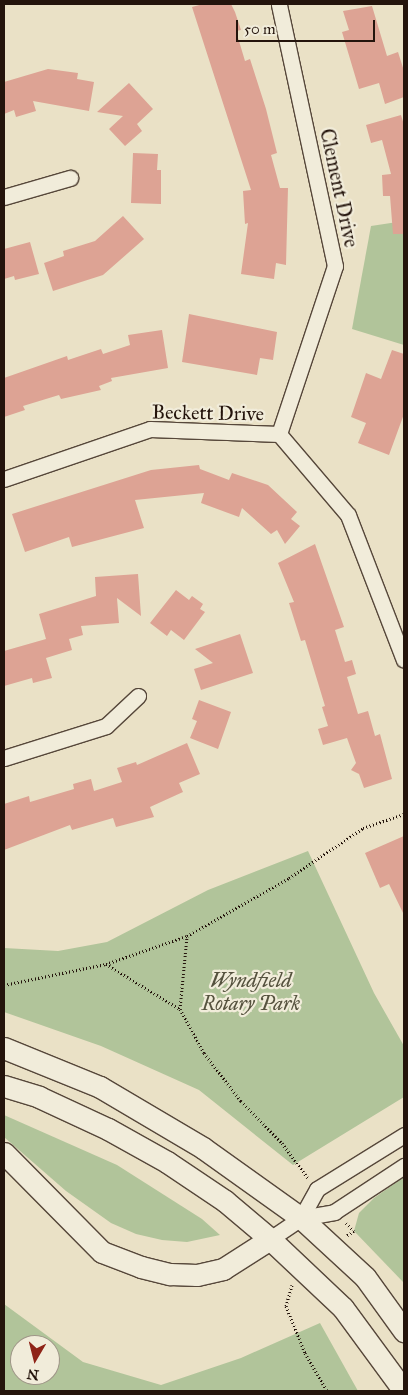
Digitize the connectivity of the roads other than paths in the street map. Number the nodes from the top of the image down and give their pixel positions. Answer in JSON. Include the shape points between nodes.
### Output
{"nodes":[{"id":1,"x":279,"y":4,"type":"edge"},
{"id":2,"x":70,"y":178,"type":"dead end"},
{"id":3,"x":4,"y":197,"type":"edge"},
{"id":4,"x":279,"y":434,"type":"junction"},
{"id":5,"x":4,"y":479,"type":"edge"},
{"id":6,"x":397,"y":622,"type":"edge"},
{"id":7,"x":404,"y":660,"type":"edge"},
{"id":8,"x":138,"y":696,"type":"dead end"},
{"id":9,"x":4,"y":758,"type":"edge"},
{"id":10,"x":4,"y":1048,"type":"edge"},
{"id":11,"x":4,"y":1086,"type":"edge"},
{"id":12,"x":404,"y":1135,"type":"edge"},
{"id":13,"x":4,"y":1153,"type":"edge"},
{"id":14,"x":404,"y":1166,"type":"edge"},
{"id":15,"x":301,"y":1218,"type":"junction"},
{"id":16,"x":270,"y":1239,"type":"junction"},
{"id":17,"x":404,"y":1331,"type":"edge"},
{"id":18,"x":404,"y":1391,"type":"edge"}],
"edges":[{"from":1,"to":4,"type":"street","name":"Clement Drive","via":[[335,266]]},
{"from":2,"to":3,"type":"street"},
{"from":4,"to":5,"type":"street","name":"Beckett Drive","via":[[150,429]]},
{"from":4,"to":6,"type":"street","name":"Beckett Drive","via":[[348,515]]},
{"from":6,"to":7,"type":"street","name":"Beckett Drive"},
{"from":8,"to":9,"type":"street","via":[[106,726]]},
{"from":10,"to":15,"type":"main road","via":[[100,1087],[138,1108],[203,1148]]},
{"from":11,"to":16,"type":"main road","via":[[39,1097],[108,1129],[167,1162],[226,1201]]},
{"from":12,"to":15,"type":"street","via":[[317,1189]]},
{"from":13,"to":16,"type":"main road","via":[[102,1252],[141,1267],[170,1274],[206,1273],[223,1269]]},
{"from":14,"to":15,"type":"street","via":[[334,1212]]},
{"from":15,"to":16,"type":"street"},
{"from":15,"to":17,"type":"main road","via":[[365,1277]]},
{"from":16,"to":18,"type":"main road","via":[[343,1308]]}]}
